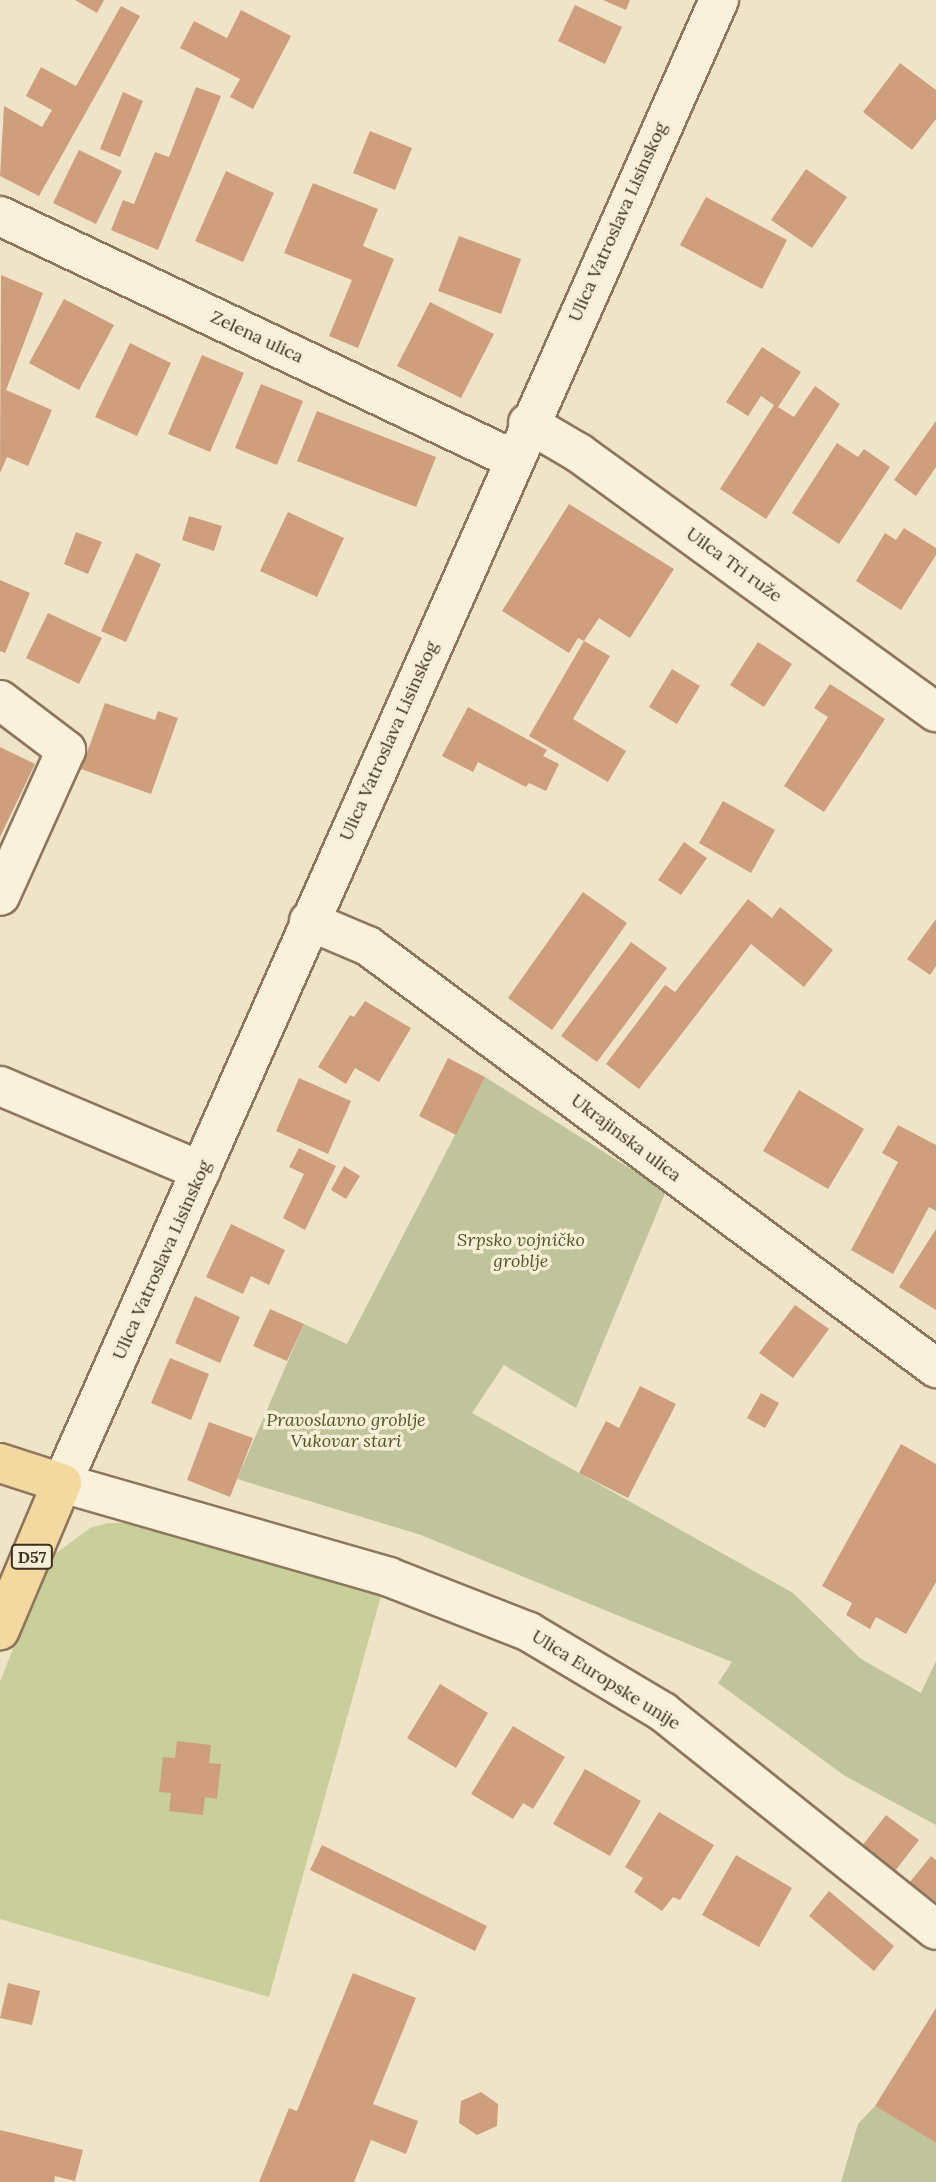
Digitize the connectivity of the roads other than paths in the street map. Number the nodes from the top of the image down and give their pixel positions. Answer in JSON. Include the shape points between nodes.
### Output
{"nodes":[{"id":1,"x":719,"y":0,"type":"edge"},
{"id":2,"x":0,"y":216,"type":"edge"},
{"id":3,"x":528,"y":423,"type":"junction"},
{"id":4,"x":513,"y":459,"type":"junction"},
{"id":5,"x":0,"y":700,"type":"edge"},
{"id":6,"x":936,"y":712,"type":"edge"},
{"id":7,"x":0,"y":896,"type":"edge"},
{"id":8,"x":309,"y":921,"type":"junction"},
{"id":9,"x":0,"y":1086,"type":"edge"},
{"id":10,"x":201,"y":1171,"type":"junction"},
{"id":11,"x":936,"y":1368,"type":"edge"},
{"id":12,"x":0,"y":1463,"type":"edge"},
{"id":13,"x":62,"y":1483,"type":"junction"},
{"id":14,"x":0,"y":1630,"type":"edge"},
{"id":15,"x":936,"y":1930,"type":"edge"}],
"edges":[{"from":1,"to":3,"type":"main road","name":"Ulica Vatroslava Lisinskog"},
{"from":2,"to":4,"type":"main road","name":"Zelena ulica"},
{"from":3,"to":4,"type":"main road","name":"Ulica Vatroslava Lisinskog"},
{"from":3,"to":6,"type":"main road","name":"Uilca Tri ruže","via":[[579,453]]},
{"from":4,"to":8,"type":"main road","name":"Ulica Vatroslava Lisinskog"},
{"from":5,"to":7,"type":"main road","via":[[66,750]]},
{"from":8,"to":10,"type":"main road","name":"Ulica Vatroslava Lisinskog"},
{"from":8,"to":11,"type":"main road","name":"Ukrajinska ulica","via":[[368,946]]},
{"from":9,"to":10,"type":"main road"},
{"from":10,"to":13,"type":"main road","name":"Ulica Vatroslava Lisinskog"},
{"from":12,"to":13,"type":"main road"},
{"from":13,"to":14,"type":"main road","number":"D57"},
{"from":13,"to":15,"type":"main road","name":"Ulica Europske unije","via":[[389,1577],[529,1632],[663,1712]]}]}
